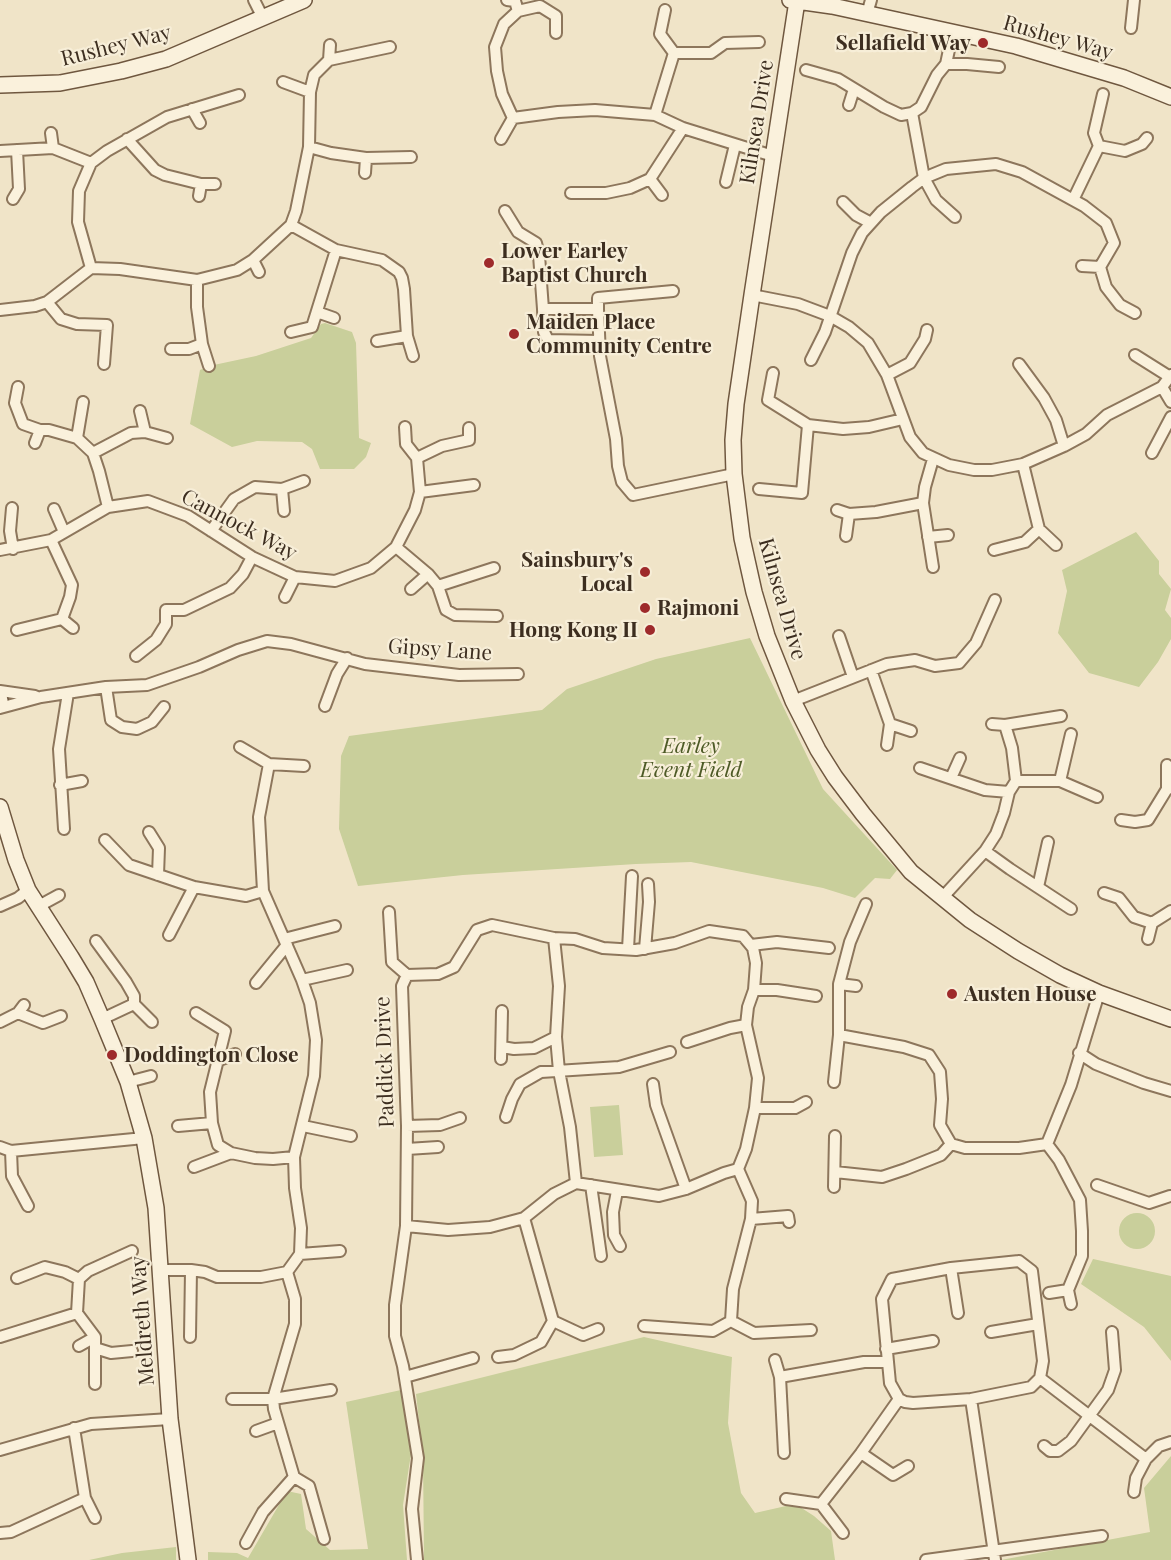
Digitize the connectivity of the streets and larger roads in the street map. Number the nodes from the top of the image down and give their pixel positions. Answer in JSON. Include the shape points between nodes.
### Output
{"nodes":[{"id":1,"x":254,"y":0,"type":"edge"},
{"id":2,"x":304,"y":0,"type":"edge"},
{"id":3,"x":507,"y":0,"type":"edge"},
{"id":4,"x":1134,"y":0,"type":"edge"},
{"id":5,"x":794,"y":1,"type":"edge"},
{"id":6,"x":869,"y":7,"type":"edge"},
{"id":7,"x":664,"y":9,"type":"dead end"},
{"id":8,"x":518,"y":11,"type":"junction"},
{"id":9,"x":263,"y":18,"type":"junction"},
{"id":10,"x":1131,"y":27,"type":"dead end"},
{"id":11,"x":556,"y":33,"type":"dead end"},
{"id":12,"x":759,"y":42,"type":"dead end"},
{"id":13,"x":330,"y":45,"type":"dead end"},
{"id":14,"x":950,"y":45,"type":"dead end"},
{"id":15,"x":390,"y":47,"type":"dead end"},
{"id":16,"x":674,"y":53,"type":"junction"},
{"id":17,"x":329,"y":60,"type":"junction"},
{"id":18,"x":946,"y":64,"type":"junction"},
{"id":19,"x":999,"y":67,"type":"dead end"},
{"id":20,"x":806,"y":70,"type":"dead end"},
{"id":21,"x":283,"y":82,"type":"dead end"},
{"id":22,"x":0,"y":85,"type":"edge"},
{"id":23,"x":854,"y":89,"type":"junction"},
{"id":24,"x":309,"y":92,"type":"junction"},
{"id":25,"x":1103,"y":94,"type":"dead end"},
{"id":26,"x":239,"y":95,"type":"dead end"},
{"id":27,"x":1171,"y":97,"type":"edge"},
{"id":28,"x":849,"y":105,"type":"dead end"},
{"id":29,"x":192,"y":109,"type":"junction"},
{"id":30,"x":912,"y":113,"type":"junction"},
{"id":31,"x":655,"y":115,"type":"junction"},
{"id":32,"x":513,"y":118,"type":"junction"},
{"id":33,"x":200,"y":123,"type":"dead end"},
{"id":34,"x":683,"y":128,"type":"junction"},
{"id":35,"x":51,"y":133,"type":"dead end"},
{"id":36,"x":1147,"y":138,"type":"dead end"},
{"id":37,"x":127,"y":139,"type":"junction"},
{"id":38,"x":501,"y":139,"type":"dead end"},
{"id":39,"x":735,"y":145,"type":"junction"},
{"id":40,"x":1099,"y":146,"type":"junction"},
{"id":41,"x":309,"y":147,"type":"junction"},
{"id":42,"x":54,"y":148,"type":"junction"},
{"id":43,"x":16,"y":150,"type":"junction"},
{"id":44,"x":0,"y":151,"type":"edge"},
{"id":45,"x":773,"y":156,"type":"junction"},
{"id":46,"x":411,"y":157,"type":"dead end"},
{"id":47,"x":366,"y":158,"type":"junction"},
{"id":48,"x":91,"y":163,"type":"junction"},
{"id":49,"x":365,"y":173,"type":"dead end"},
{"id":50,"x":924,"y":178,"type":"junction"},
{"id":51,"x":650,"y":179,"type":"junction"},
{"id":52,"x":726,"y":182,"type":"dead end"},
{"id":53,"x":201,"y":184,"type":"junction"},
{"id":54,"x":215,"y":184,"type":"dead end"},
{"id":55,"x":571,"y":194,"type":"dead end"},
{"id":56,"x":662,"y":195,"type":"dead end"},
{"id":57,"x":199,"y":196,"type":"dead end"},
{"id":58,"x":13,"y":199,"type":"dead end"},
{"id":59,"x":1073,"y":200,"type":"junction"},
{"id":60,"x":843,"y":202,"type":"dead end"},
{"id":61,"x":505,"y":211,"type":"dead end"},
{"id":62,"x":956,"y":217,"type":"dead end"},
{"id":63,"x":871,"y":224,"type":"junction"},
{"id":64,"x":291,"y":225,"type":"junction"},
{"id":65,"x":336,"y":250,"type":"junction"},
{"id":66,"x":254,"y":260,"type":"junction"},
{"id":67,"x":1082,"y":266,"type":"dead end"},
{"id":68,"x":1100,"y":267,"type":"junction"},
{"id":69,"x":91,"y":268,"type":"junction"},
{"id":70,"x":259,"y":272,"type":"dead end"},
{"id":71,"x":197,"y":280,"type":"junction"},
{"id":72,"x":673,"y":291,"type":"dead end"},
{"id":73,"x":752,"y":295,"type":"junction"},
{"id":74,"x":47,"y":302,"type":"junction"},
{"id":75,"x":543,"y":309,"type":"junction"},
{"id":76,"x":598,"y":309,"type":"junction"},
{"id":77,"x":0,"y":310,"type":"edge"},
{"id":78,"x":317,"y":312,"type":"junction"},
{"id":79,"x":1135,"y":313,"type":"dead end"},
{"id":80,"x":831,"y":316,"type":"junction"},
{"id":81,"x":334,"y":318,"type":"dead end"},
{"id":82,"x":927,"y":330,"type":"dead end"},
{"id":83,"x":291,"y":332,"type":"dead end"},
{"id":84,"x":407,"y":336,"type":"junction"},
{"id":85,"x":377,"y":341,"type":"dead end"},
{"id":86,"x":599,"y":341,"type":"junction"},
{"id":87,"x":202,"y":344,"type":"junction"},
{"id":88,"x":171,"y":350,"type":"dead end"},
{"id":89,"x":1136,"y":355,"type":"dead end"},
{"id":90,"x":413,"y":356,"type":"dead end"},
{"id":91,"x":811,"y":360,"type":"dead end"},
{"id":92,"x":104,"y":364,"type":"dead end"},
{"id":93,"x":1019,"y":364,"type":"dead end"},
{"id":94,"x":209,"y":366,"type":"dead end"},
{"id":95,"x":773,"y":373,"type":"dead end"},
{"id":96,"x":887,"y":375,"type":"junction"},
{"id":97,"x":1170,"y":376,"type":"edge"},
{"id":98,"x":18,"y":387,"type":"dead end"},
{"id":99,"x":1162,"y":387,"type":"junction"},
{"id":100,"x":83,"y":402,"type":"dead end"},
{"id":101,"x":1171,"y":402,"type":"edge"},
{"id":102,"x":140,"y":411,"type":"dead end"},
{"id":103,"x":1171,"y":417,"type":"edge"},
{"id":104,"x":903,"y":419,"type":"junction"},
{"id":105,"x":808,"y":425,"type":"junction"},
{"id":106,"x":405,"y":427,"type":"dead end"},
{"id":107,"x":469,"y":428,"type":"dead end"},
{"id":108,"x":40,"y":430,"type":"junction"},
{"id":109,"x":145,"y":432,"type":"junction"},
{"id":110,"x":77,"y":438,"type":"junction"},
{"id":111,"x":167,"y":438,"type":"dead end"},
{"id":112,"x":35,"y":443,"type":"dead end"},
{"id":113,"x":1064,"y":446,"type":"junction"},
{"id":114,"x":93,"y":453,"type":"junction"},
{"id":115,"x":1152,"y":453,"type":"dead end"},
{"id":116,"x":417,"y":458,"type":"junction"},
{"id":117,"x":933,"y":459,"type":"junction"},
{"id":118,"x":1023,"y":464,"type":"junction"},
{"id":119,"x":734,"y":474,"type":"junction"},
{"id":120,"x":304,"y":481,"type":"dead end"},
{"id":121,"x":474,"y":484,"type":"dead end"},
{"id":122,"x":282,"y":489,"type":"junction"},
{"id":123,"x":759,"y":489,"type":"dead end"},
{"id":124,"x":420,"y":492,"type":"junction"},
{"id":125,"x":923,"y":503,"type":"junction"},
{"id":126,"x":108,"y":507,"type":"junction"},
{"id":127,"x":12,"y":508,"type":"dead end"},
{"id":128,"x":54,"y":509,"type":"dead end"},
{"id":129,"x":837,"y":510,"type":"dead end"},
{"id":130,"x":284,"y":511,"type":"dead end"},
{"id":131,"x":849,"y":514,"type":"junction"},
{"id":132,"x":1039,"y":529,"type":"junction"},
{"id":133,"x":211,"y":531,"type":"junction"},
{"id":134,"x":64,"y":532,"type":"junction"},
{"id":135,"x":948,"y":535,"type":"dead end"},
{"id":136,"x":846,"y":536,"type":"dead end"},
{"id":137,"x":928,"y":537,"type":"junction"},
{"id":138,"x":51,"y":540,"type":"junction"},
{"id":139,"x":1056,"y":545,"type":"dead end"},
{"id":140,"x":396,"y":547,"type":"junction"},
{"id":141,"x":13,"y":549,"type":"junction"},
{"id":142,"x":0,"y":550,"type":"edge"},
{"id":143,"x":994,"y":550,"type":"dead end"},
{"id":144,"x":252,"y":557,"type":"junction"},
{"id":145,"x":933,"y":567,"type":"dead end"},
{"id":146,"x":494,"y":568,"type":"dead end"},
{"id":147,"x":428,"y":574,"type":"junction"},
{"id":148,"x":295,"y":577,"type":"junction"},
{"id":149,"x":438,"y":586,"type":"junction"},
{"id":150,"x":411,"y":589,"type":"dead end"},
{"id":151,"x":285,"y":597,"type":"dead end"},
{"id":152,"x":995,"y":600,"type":"dead end"},
{"id":153,"x":497,"y":616,"type":"dead end"},
{"id":154,"x":62,"y":619,"type":"junction"},
{"id":155,"x":73,"y":628,"type":"dead end"},
{"id":156,"x":17,"y":630,"type":"dead end"},
{"id":157,"x":840,"y":636,"type":"dead end"},
{"id":158,"x":136,"y":656,"type":"dead end"},
{"id":159,"x":346,"y":658,"type":"junction"},
{"id":160,"x":871,"y":670,"type":"junction"},
{"id":161,"x":518,"y":674,"type":"dead end"},
{"id":162,"x":853,"y":677,"type":"junction"},
{"id":163,"x":106,"y":687,"type":"junction"},
{"id":164,"x":0,"y":691,"type":"edge"},
{"id":165,"x":68,"y":693,"type":"junction"},
{"id":166,"x":41,"y":697,"type":"junction"},
{"id":167,"x":793,"y":701,"type":"junction"},
{"id":168,"x":325,"y":706,"type":"dead end"},
{"id":169,"x":164,"y":707,"type":"dead end"},
{"id":170,"x":0,"y":708,"type":"edge"},
{"id":171,"x":1061,"y":716,"type":"dead end"},
{"id":172,"x":992,"y":723,"type":"dead end"},
{"id":173,"x":890,"y":724,"type":"junction"},
{"id":174,"x":1005,"y":725,"type":"junction"},
{"id":175,"x":911,"y":731,"type":"dead end"},
{"id":176,"x":1071,"y":734,"type":"dead end"},
{"id":177,"x":887,"y":745,"type":"dead end"},
{"id":178,"x":240,"y":747,"type":"dead end"},
{"id":179,"x":960,"y":758,"type":"dead end"},
{"id":180,"x":269,"y":764,"type":"junction"},
{"id":181,"x":1167,"y":765,"type":"dead end"},
{"id":182,"x":304,"y":766,"type":"dead end"},
{"id":183,"x":920,"y":768,"type":"dead end"},
{"id":184,"x":951,"y":778,"type":"junction"},
{"id":185,"x":82,"y":781,"type":"dead end"},
{"id":186,"x":1016,"y":781,"type":"junction"},
{"id":187,"x":1060,"y":781,"type":"junction"},
{"id":188,"x":60,"y":785,"type":"junction"},
{"id":189,"x":1169,"y":788,"type":"edge"},
{"id":190,"x":1009,"y":792,"type":"junction"},
{"id":191,"x":1097,"y":796,"type":"dead end"},
{"id":192,"x":0,"y":807,"type":"edge"},
{"id":193,"x":1121,"y":820,"type":"dead end"},
{"id":194,"x":64,"y":829,"type":"dead end"},
{"id":195,"x":149,"y":832,"type":"dead end"},
{"id":196,"x":105,"y":840,"type":"dead end"},
{"id":197,"x":1048,"y":842,"type":"dead end"},
{"id":198,"x":985,"y":850,"type":"junction"},
{"id":199,"x":158,"y":875,"type":"junction"},
{"id":200,"x":632,"y":876,"type":"dead end"},
{"id":201,"x":648,"y":884,"type":"dead end"},
{"id":202,"x":194,"y":887,"type":"junction"},
{"id":203,"x":1038,"y":887,"type":"junction"},
{"id":204,"x":28,"y":890,"type":"junction"},
{"id":205,"x":263,"y":891,"type":"junction"},
{"id":206,"x":1104,"y":893,"type":"dead end"},
{"id":207,"x":59,"y":895,"type":"dead end"},
{"id":208,"x":942,"y":898,"type":"junction"},
{"id":209,"x":866,"y":904,"type":"dead end"},
{"id":210,"x":0,"y":906,"type":"edge"},
{"id":211,"x":37,"y":907,"type":"junction"},
{"id":212,"x":1071,"y":909,"type":"dead end"},
{"id":213,"x":1169,"y":917,"type":"edge"},
{"id":214,"x":386,"y":918,"type":"dead end"},
{"id":215,"x":1152,"y":923,"type":"junction"},
{"id":216,"x":335,"y":926,"type":"dead end"},
{"id":217,"x":169,"y":935,"type":"dead end"},
{"id":218,"x":554,"y":938,"type":"junction"},
{"id":219,"x":1148,"y":939,"type":"dead end"},
{"id":220,"x":96,"y":941,"type":"dead end"},
{"id":221,"x":285,"y":942,"type":"junction"},
{"id":222,"x":751,"y":945,"type":"junction"},
{"id":223,"x":829,"y":948,"type":"dead end"},
{"id":224,"x":628,"y":949,"type":"junction"},
{"id":225,"x":645,"y":949,"type":"junction"},
{"id":226,"x":346,"y":970,"type":"dead end"},
{"id":227,"x":407,"y":975,"type":"junction"},
{"id":228,"x":302,"y":980,"type":"junction"},
{"id":229,"x":256,"y":983,"type":"dead end"},
{"id":230,"x":839,"y":984,"type":"junction"},
{"id":231,"x":856,"y":986,"type":"dead end"},
{"id":232,"x":754,"y":990,"type":"junction"},
{"id":233,"x":1099,"y":993,"type":"junction"},
{"id":234,"x":816,"y":996,"type":"dead end"},
{"id":235,"x":134,"y":1004,"type":"junction"},
{"id":236,"x":502,"y":1011,"type":"dead end"},
{"id":237,"x":196,"y":1013,"type":"dead end"},
{"id":238,"x":61,"y":1016,"type":"dead end"},
{"id":239,"x":102,"y":1019,"type":"junction"},
{"id":240,"x":1171,"y":1019,"type":"edge"},
{"id":241,"x":0,"y":1022,"type":"edge"},
{"id":242,"x":152,"y":1022,"type":"dead end"},
{"id":243,"x":746,"y":1025,"type":"junction"},
{"id":244,"x":838,"y":1035,"type":"junction"},
{"id":245,"x":556,"y":1037,"type":"junction"},
{"id":246,"x":687,"y":1042,"type":"dead end"},
{"id":247,"x":502,"y":1047,"type":"junction"},
{"id":248,"x":670,"y":1052,"type":"dead end"},
{"id":249,"x":1079,"y":1053,"type":"junction"},
{"id":250,"x":235,"y":1054,"type":"dead end"},
{"id":251,"x":501,"y":1059,"type":"dead end"},
{"id":252,"x":217,"y":1061,"type":"junction"},
{"id":253,"x":559,"y":1071,"type":"junction"},
{"id":254,"x":151,"y":1076,"type":"dead end"},
{"id":255,"x":128,"y":1082,"type":"junction"},
{"id":256,"x":834,"y":1082,"type":"dead end"},
{"id":257,"x":653,"y":1084,"type":"dead end"},
{"id":258,"x":1171,"y":1091,"type":"edge"},
{"id":259,"x":806,"y":1102,"type":"dead end"},
{"id":260,"x":755,"y":1108,"type":"junction"},
{"id":261,"x":506,"y":1117,"type":"dead end"},
{"id":262,"x":460,"y":1118,"type":"dead end"},
{"id":263,"x":212,"y":1123,"type":"junction"},
{"id":264,"x":178,"y":1126,"type":"dead end"},
{"id":265,"x":303,"y":1126,"type":"junction"},
{"id":266,"x":408,"y":1126,"type":"junction"},
{"id":267,"x":351,"y":1136,"type":"dead end"},
{"id":268,"x":835,"y":1136,"type":"dead end"},
{"id":269,"x":144,"y":1138,"type":"junction"},
{"id":270,"x":951,"y":1144,"type":"junction"},
{"id":271,"x":1047,"y":1144,"type":"junction"},
{"id":272,"x":0,"y":1147,"type":"edge"},
{"id":273,"x":438,"y":1147,"type":"dead end"},
{"id":274,"x":407,"y":1149,"type":"junction"},
{"id":275,"x":11,"y":1151,"type":"junction"},
{"id":276,"x":231,"y":1152,"type":"junction"},
{"id":277,"x":294,"y":1157,"type":"junction"},
{"id":278,"x":194,"y":1167,"type":"dead end"},
{"id":279,"x":738,"y":1169,"type":"junction"},
{"id":280,"x":835,"y":1172,"type":"junction"},
{"id":281,"x":576,"y":1184,"type":"junction"},
{"id":282,"x":591,"y":1185,"type":"junction"},
{"id":283,"x":1097,"y":1185,"type":"dead end"},
{"id":284,"x":834,"y":1187,"type":"dead end"},
{"id":285,"x":686,"y":1189,"type":"junction"},
{"id":286,"x":617,"y":1191,"type":"junction"},
{"id":287,"x":1171,"y":1195,"type":"edge"},
{"id":288,"x":28,"y":1206,"type":"dead end"},
{"id":289,"x":789,"y":1215,"type":"dead end"},
{"id":290,"x":524,"y":1218,"type":"junction"},
{"id":291,"x":751,"y":1219,"type":"junction"},
{"id":292,"x":406,"y":1226,"type":"junction"},
{"id":293,"x":620,"y":1246,"type":"dead end"},
{"id":294,"x":132,"y":1251,"type":"dead end"},
{"id":295,"x":340,"y":1251,"type":"dead end"},
{"id":296,"x":300,"y":1254,"type":"junction"},
{"id":297,"x":601,"y":1256,"type":"dead end"},
{"id":298,"x":951,"y":1268,"type":"junction"},
{"id":299,"x":161,"y":1270,"type":"junction"},
{"id":300,"x":191,"y":1270,"type":"junction"},
{"id":301,"x":286,"y":1272,"type":"junction"},
{"id":302,"x":17,"y":1278,"type":"dead end"},
{"id":303,"x":79,"y":1279,"type":"junction"},
{"id":304,"x":1068,"y":1290,"type":"junction"},
{"id":305,"x":1049,"y":1293,"type":"dead end"},
{"id":306,"x":1071,"y":1304,"type":"dead end"},
{"id":307,"x":77,"y":1313,"type":"junction"},
{"id":308,"x":958,"y":1313,"type":"dead end"},
{"id":309,"x":553,"y":1321,"type":"junction"},
{"id":310,"x":731,"y":1321,"type":"junction"},
{"id":311,"x":1038,"y":1324,"type":"junction"},
{"id":312,"x":644,"y":1326,"type":"dead end"},
{"id":313,"x":598,"y":1329,"type":"dead end"},
{"id":314,"x":811,"y":1330,"type":"dead end"},
{"id":315,"x":991,"y":1332,"type":"dead end"},
{"id":316,"x":1112,"y":1332,"type":"dead end"},
{"id":317,"x":0,"y":1337,"type":"edge"},
{"id":318,"x":190,"y":1337,"type":"dead end"},
{"id":319,"x":933,"y":1341,"type":"dead end"},
{"id":320,"x":95,"y":1343,"type":"junction"},
{"id":321,"x":79,"y":1346,"type":"dead end"},
{"id":322,"x":886,"y":1349,"type":"junction"},
{"id":323,"x":132,"y":1351,"type":"dead end"},
{"id":324,"x":498,"y":1357,"type":"dead end"},
{"id":325,"x":473,"y":1358,"type":"dead end"},
{"id":326,"x":775,"y":1360,"type":"dead end"},
{"id":327,"x":887,"y":1362,"type":"junction"},
{"id":328,"x":405,"y":1377,"type":"junction"},
{"id":329,"x":780,"y":1377,"type":"junction"},
{"id":330,"x":1040,"y":1378,"type":"junction"},
{"id":331,"x":95,"y":1384,"type":"dead end"},
{"id":332,"x":331,"y":1390,"type":"dead end"},
{"id":333,"x":232,"y":1399,"type":"dead end"},
{"id":334,"x":273,"y":1399,"type":"junction"},
{"id":335,"x":899,"y":1399,"type":"junction"},
{"id":336,"x":971,"y":1399,"type":"junction"},
{"id":337,"x":1091,"y":1417,"type":"junction"},
{"id":338,"x":170,"y":1419,"type":"junction"},
{"id":339,"x":278,"y":1423,"type":"junction"},
{"id":340,"x":74,"y":1428,"type":"junction"},
{"id":341,"x":256,"y":1431,"type":"dead end"},
{"id":342,"x":1171,"y":1442,"type":"edge"},
{"id":343,"x":1044,"y":1446,"type":"dead end"},
{"id":344,"x":0,"y":1450,"type":"edge"},
{"id":345,"x":784,"y":1453,"type":"dead end"},
{"id":346,"x":861,"y":1454,"type":"junction"},
{"id":347,"x":1146,"y":1459,"type":"junction"},
{"id":348,"x":908,"y":1466,"type":"dead end"},
{"id":349,"x":294,"y":1477,"type":"junction"},
{"id":350,"x":1134,"y":1492,"type":"dead end"},
{"id":351,"x":85,"y":1498,"type":"junction"},
{"id":352,"x":786,"y":1499,"type":"dead end"},
{"id":353,"x":821,"y":1504,"type":"junction"},
{"id":354,"x":94,"y":1518,"type":"dead end"},
{"id":355,"x":0,"y":1533,"type":"edge"},
{"id":356,"x":843,"y":1533,"type":"dead end"},
{"id":357,"x":1102,"y":1536,"type":"dead end"},
{"id":358,"x":324,"y":1539,"type":"dead end"},
{"id":359,"x":246,"y":1543,"type":"dead end"},
{"id":360,"x":994,"y":1555,"type":"edge"},
{"id":361,"x":188,"y":1560,"type":"edge"},
{"id":362,"x":417,"y":1560,"type":"edge"},
{"id":363,"x":926,"y":1560,"type":"edge"}],
"edges":[{"from":1,"to":9,"type":"street"},
{"from":2,"to":9,"type":"street","name":"Rushey Way"},
{"from":3,"to":8,"type":"street","via":[[516,1]]},
{"from":4,"to":10,"type":"street"},
{"from":5,"to":6,"type":"street","name":"Rushey Way"},
{"from":5,"to":45,"type":"street","name":"Kilnsea Drive"},
{"from":6,"to":27,"type":"street","name":"Rushey Way","via":[[1016,45],[1124,78]]},
{"from":7,"to":16,"type":"street","via":[[660,34]]},
{"from":8,"to":11,"type":"street","via":[[540,6],[556,16]]},
{"from":8,"to":32,"type":"street","via":[[504,24],[495,47],[502,94]]},
{"from":9,"to":22,"type":"street","name":"Rushey Way","via":[[166,59],[132,68],[60,82]]},
{"from":12,"to":16,"type":"street","via":[[725,43],[711,53]]},
{"from":13,"to":17,"type":"street"},
{"from":14,"to":18,"type":"street"},
{"from":15,"to":17,"type":"street"},
{"from":16,"to":31,"type":"street"},
{"from":17,"to":24,"type":"street","via":[[314,75]]},
{"from":18,"to":19,"type":"street"},
{"from":18,"to":30,"type":"street","via":[[921,107]]},
{"from":20,"to":23,"type":"street","via":[[838,79]]},
{"from":21,"to":24,"type":"street"},
{"from":23,"to":28,"type":"street"},
{"from":23,"to":30,"type":"street","via":[[901,115]]},
{"from":24,"to":41,"type":"street"},
{"from":25,"to":40,"type":"street","via":[[1094,133]]},
{"from":26,"to":29,"type":"street"},
{"from":29,"to":33,"type":"street"},
{"from":29,"to":37,"type":"street","via":[[167,117]]},
{"from":30,"to":50,"type":"street"},
{"from":31,"to":32,"type":"street","via":[[595,110]]},
{"from":31,"to":34,"type":"street"},
{"from":32,"to":38,"type":"street"},
{"from":34,"to":39,"type":"street"},
{"from":34,"to":51,"type":"street"},
{"from":35,"to":42,"type":"street"},
{"from":36,"to":40,"type":"street","via":[[1125,151]]},
{"from":37,"to":48,"type":"street"},
{"from":37,"to":53,"type":"street","via":[[155,170]]},
{"from":39,"to":45,"type":"street"},
{"from":39,"to":52,"type":"street"},
{"from":40,"to":59,"type":"street"},
{"from":41,"to":47,"type":"street"},
{"from":41,"to":64,"type":"street"},
{"from":42,"to":43,"type":"street"},
{"from":42,"to":48,"type":"street"},
{"from":43,"to":44,"type":"street"},
{"from":43,"to":58,"type":"street","via":[[19,189]]},
{"from":45,"to":73,"type":"street","name":"Kilnsea Drive"},
{"from":46,"to":47,"type":"street"},
{"from":47,"to":49,"type":"street"},
{"from":48,"to":69,"type":"street","via":[[79,191],[78,222]]},
{"from":50,"to":59,"type":"street","via":[[946,169],[996,165],[1022,172]]},
{"from":50,"to":62,"type":"street","via":[[936,200]]},
{"from":50,"to":63,"type":"street"},
{"from":51,"to":55,"type":"street","via":[[606,193]]},
{"from":51,"to":56,"type":"street"},
{"from":53,"to":54,"type":"street"},
{"from":53,"to":57,"type":"street"},
{"from":59,"to":68,"type":"street","via":[[1106,224],[1114,243]]},
{"from":60,"to":63,"type":"street"},
{"from":61,"to":75,"type":"street","via":[[518,232],[536,243]]},
{"from":63,"to":80,"type":"street","via":[[852,253]]},
{"from":64,"to":65,"type":"street"},
{"from":64,"to":66,"type":"street"},
{"from":65,"to":78,"type":"street"},
{"from":65,"to":84,"type":"street","via":[[382,260],[399,272]]},
{"from":66,"to":70,"type":"street"},
{"from":66,"to":71,"type":"street","via":[[237,270]]},
{"from":67,"to":68,"type":"street"},
{"from":68,"to":79,"type":"street","via":[[1106,287],[1120,305]]},
{"from":69,"to":71,"type":"street"},
{"from":69,"to":74,"type":"street"},
{"from":71,"to":87,"type":"street"},
{"from":72,"to":76,"type":"street","via":[[597,298]]},
{"from":73,"to":80,"type":"street","via":[[798,304]]},
{"from":73,"to":119,"type":"street","name":"Kilnsea Drive","via":[[736,404]]},
{"from":74,"to":77,"type":"street"},
{"from":74,"to":92,"type":"street","via":[[61,319],[107,325]]},
{"from":75,"to":76,"type":"street"},
{"from":75,"to":86,"type":"street","via":[[544,332],[550,341]]},
{"from":76,"to":86,"type":"street"},
{"from":78,"to":81,"type":"street"},
{"from":78,"to":83,"type":"street","via":[[312,327]]},
{"from":80,"to":91,"type":"street"},
{"from":80,"to":96,"type":"street","via":[[868,343]]},
{"from":82,"to":96,"type":"street","via":[[910,363]]},
{"from":84,"to":85,"type":"street"},
{"from":84,"to":90,"type":"street"},
{"from":86,"to":119,"type":"street","via":[[618,466],[622,482],[633,495]]},
{"from":87,"to":88,"type":"street"},
{"from":87,"to":94,"type":"street"},
{"from":89,"to":97,"type":"street"},
{"from":93,"to":113,"type":"street","via":[[1048,405]]},
{"from":95,"to":105,"type":"street","via":[[768,400]]},
{"from":96,"to":104,"type":"street"},
{"from":97,"to":99,"type":"street"},
{"from":98,"to":108,"type":"street","via":[[15,403],[23,424]]},
{"from":99,"to":101,"type":"street"},
{"from":99,"to":113,"type":"street","via":[[1107,415],[1086,434]]},
{"from":100,"to":110,"type":"street"},
{"from":102,"to":109,"type":"street"},
{"from":103,"to":115,"type":"street"},
{"from":104,"to":105,"type":"street","via":[[843,429]]},
{"from":104,"to":117,"type":"street","via":[[910,437]]},
{"from":105,"to":123,"type":"street","via":[[802,493]]},
{"from":106,"to":116,"type":"street","name":"Cannock Way","via":[[406,444]]},
{"from":107,"to":116,"type":"street","via":[[469,440],[442,446]]},
{"from":108,"to":110,"type":"street"},
{"from":108,"to":112,"type":"street"},
{"from":109,"to":111,"type":"street"},
{"from":109,"to":114,"type":"street","via":[[130,433]]},
{"from":110,"to":114,"type":"street"},
{"from":113,"to":118,"type":"street"},
{"from":114,"to":126,"type":"street"},
{"from":116,"to":124,"type":"street","name":"Cannock Way"},
{"from":117,"to":118,"type":"street","via":[[974,470]]},
{"from":117,"to":125,"type":"street"},
{"from":118,"to":132,"type":"street"},
{"from":119,"to":167,"type":"street","name":"Kilnsea Drive","via":[[754,592]]},
{"from":120,"to":122,"type":"street"},
{"from":121,"to":124,"type":"street"},
{"from":122,"to":130,"type":"street"},
{"from":122,"to":133,"type":"street","via":[[255,487],[248,491],[234,500]]},
{"from":124,"to":140,"type":"street","name":"Cannock Way"},
{"from":125,"to":131,"type":"street"},
{"from":125,"to":137,"type":"street"},
{"from":126,"to":133,"type":"street","name":"Cannock Way","via":[[148,501],[188,516]]},
{"from":126,"to":134,"type":"street","name":"Cannock Way"},
{"from":127,"to":141,"type":"street"},
{"from":128,"to":134,"type":"street"},
{"from":129,"to":131,"type":"street"},
{"from":131,"to":136,"type":"street"},
{"from":132,"to":139,"type":"street"},
{"from":132,"to":143,"type":"street","via":[[1025,542]]},
{"from":133,"to":144,"type":"street","name":"Cannock Way"},
{"from":134,"to":138,"type":"street","name":"Cannock Way"},
{"from":135,"to":137,"type":"street"},
{"from":137,"to":145,"type":"street"},
{"from":138,"to":141,"type":"street","name":"Cannock Way"},
{"from":138,"to":154,"type":"street","via":[[72,585]]},
{"from":140,"to":147,"type":"street"},
{"from":140,"to":148,"type":"street","name":"Cannock Way","via":[[370,568],[336,581]]},
{"from":141,"to":142,"type":"street","name":"Cannock Way"},
{"from":144,"to":148,"type":"street","name":"Cannock Way"},
{"from":144,"to":158,"type":"street","via":[[230,588],[184,610],[162,606],[166,624],[156,640]]},
{"from":146,"to":149,"type":"street"},
{"from":147,"to":149,"type":"street"},
{"from":147,"to":150,"type":"street"},
{"from":148,"to":151,"type":"street","name":"Cannock Way"},
{"from":149,"to":153,"type":"street","via":[[446,610],[455,615]]},
{"from":152,"to":160,"type":"street","via":[[976,643],[959,663],[935,666],[915,660]]},
{"from":154,"to":155,"type":"street"},
{"from":154,"to":156,"type":"street"},
{"from":157,"to":162,"type":"street"},
{"from":159,"to":161,"type":"street","name":"Gipsy Lane","via":[[459,675]]},
{"from":159,"to":163,"type":"street","name":"Gipsy Lane","via":[[267,641],[147,685]]},
{"from":159,"to":168,"type":"street"},
{"from":160,"to":162,"type":"street"},
{"from":160,"to":173,"type":"street"},
{"from":162,"to":167,"type":"street"},
{"from":163,"to":165,"type":"street","name":"Gipsy Lane"},
{"from":163,"to":169,"type":"street","via":[[111,720],[122,727],[144,726]]},
{"from":164,"to":166,"type":"street"},
{"from":165,"to":166,"type":"street","name":"Gipsy Lane"},
{"from":165,"to":188,"type":"street","via":[[59,749]]},
{"from":166,"to":170,"type":"street"},
{"from":167,"to":208,"type":"street","name":"Kilnsea Drive","via":[[835,777],[911,872]]},
{"from":171,"to":174,"type":"street"},
{"from":172,"to":174,"type":"street"},
{"from":173,"to":175,"type":"street"},
{"from":173,"to":177,"type":"street"},
{"from":174,"to":186,"type":"street"},
{"from":176,"to":187,"type":"street"},
{"from":178,"to":180,"type":"street"},
{"from":179,"to":184,"type":"street"},
{"from":180,"to":182,"type":"street"},
{"from":180,"to":205,"type":"street","via":[[259,817]]},
{"from":181,"to":189,"type":"street"},
{"from":183,"to":184,"type":"street"},
{"from":184,"to":190,"type":"street","via":[[985,790]]},
{"from":185,"to":188,"type":"street"},
{"from":186,"to":187,"type":"street"},
{"from":186,"to":190,"type":"street"},
{"from":187,"to":191,"type":"street"},
{"from":188,"to":194,"type":"street"},
{"from":189,"to":193,"type":"street","via":[[1148,820]]},
{"from":190,"to":198,"type":"street","via":[[996,834]]},
{"from":192,"to":204,"type":"street","name":"Meldreth Way"},
{"from":195,"to":199,"type":"street","via":[[159,848]]},
{"from":196,"to":199,"type":"street","via":[[129,865]]},
{"from":197,"to":203,"type":"street"},
{"from":198,"to":203,"type":"street"},
{"from":198,"to":208,"type":"street"},
{"from":199,"to":202,"type":"street"},
{"from":200,"to":224,"type":"street"},
{"from":201,"to":225,"type":"street"},
{"from":202,"to":205,"type":"street","via":[[246,896]]},
{"from":202,"to":217,"type":"street"},
{"from":203,"to":212,"type":"street"},
{"from":204,"to":210,"type":"street"},
{"from":204,"to":211,"type":"street","name":"Meldreth Way"},
{"from":205,"to":221,"type":"street"},
{"from":206,"to":215,"type":"street","via":[[1119,898],[1134,917]]},
{"from":207,"to":211,"type":"street"},
{"from":208,"to":233,"type":"street","name":"Kilnsea Drive","via":[[1009,946]]},
{"from":209,"to":230,"type":"street","via":[[850,942]]},
{"from":211,"to":239,"type":"street","name":"Meldreth Way","via":[[86,982]]},
{"from":213,"to":215,"type":"street"},
{"from":214,"to":227,"type":"street","name":"Paddick Drive","via":[[392,962]]},
{"from":215,"to":219,"type":"street"},
{"from":216,"to":221,"type":"street"},
{"from":218,"to":224,"type":"street","name":"Paddick Drive"},
{"from":218,"to":227,"type":"street","name":"Paddick Drive","via":[[492,925],[477,930],[454,967],[438,974]]},
{"from":218,"to":245,"type":"street","via":[[559,986]]},
{"from":220,"to":235,"type":"street","via":[[126,982]]},
{"from":221,"to":228,"type":"street"},
{"from":221,"to":229,"type":"street"},
{"from":222,"to":223,"type":"street","name":"Paddick Drive","via":[[777,942]]},
{"from":222,"to":225,"type":"street","name":"Paddick Drive","via":[[743,936],[709,931]]},
{"from":222,"to":232,"type":"street","via":[[756,963]]},
{"from":224,"to":225,"type":"street","name":"Paddick Drive"},
{"from":226,"to":228,"type":"street"},
{"from":227,"to":266,"type":"street","name":"Paddick Drive","via":[[402,986]]},
{"from":228,"to":265,"type":"street","via":[[316,1040],[314,1076]]},
{"from":230,"to":231,"type":"street"},
{"from":230,"to":244,"type":"street"},
{"from":232,"to":234,"type":"street"},
{"from":232,"to":243,"type":"street"},
{"from":233,"to":240,"type":"street","name":"Kilnsea Drive"},
{"from":233,"to":249,"type":"street"},
{"from":235,"to":239,"type":"street"},
{"from":235,"to":242,"type":"street"},
{"from":236,"to":247,"type":"street"},
{"from":237,"to":252,"type":"street","via":[[225,1031]]},
{"from":238,"to":241,"type":"street","via":[[43,1023],[21,1009]]},
{"from":239,"to":255,"type":"street","name":"Meldreth Way"},
{"from":243,"to":246,"type":"street"},
{"from":243,"to":260,"type":"street","via":[[758,1078]]},
{"from":244,"to":256,"type":"street"},
{"from":244,"to":270,"type":"street","via":[[929,1055],[940,1072],[940,1125]]},
{"from":245,"to":247,"type":"street","via":[[534,1048]]},
{"from":245,"to":253,"type":"street"},
{"from":247,"to":251,"type":"street"},
{"from":248,"to":253,"type":"street","via":[[620,1066]]},
{"from":249,"to":258,"type":"street","via":[[1096,1064]]},
{"from":249,"to":271,"type":"street","via":[[1071,1085]]},
{"from":250,"to":252,"type":"street"},
{"from":252,"to":263,"type":"street","via":[[210,1092]]},
{"from":253,"to":261,"type":"street","via":[[542,1072],[520,1084]]},
{"from":253,"to":281,"type":"street"},
{"from":254,"to":255,"type":"street"},
{"from":255,"to":269,"type":"street","name":"Meldreth Way"},
{"from":257,"to":285,"type":"street","via":[[656,1105]]},
{"from":259,"to":260,"type":"street","via":[[795,1108]]},
{"from":260,"to":279,"type":"street"},
{"from":262,"to":266,"type":"street","via":[[440,1125]]},
{"from":263,"to":264,"type":"street"},
{"from":263,"to":276,"type":"street","via":[[218,1145]]},
{"from":265,"to":267,"type":"street"},
{"from":265,"to":277,"type":"street"},
{"from":266,"to":274,"type":"street","name":"Paddick Drive"},
{"from":268,"to":280,"type":"street"},
{"from":269,"to":275,"type":"street"},
{"from":269,"to":299,"type":"street","name":"Meldreth Way"},
{"from":270,"to":271,"type":"street","via":[[965,1148],[1019,1148]]},
{"from":270,"to":280,"type":"street","via":[[940,1155],[882,1177]]},
{"from":271,"to":304,"type":"street","via":[[1080,1200],[1082,1256]]},
{"from":272,"to":275,"type":"street"},
{"from":273,"to":274,"type":"street","name":"Paddick Drive"},
{"from":274,"to":292,"type":"street","name":"Paddick Drive"},
{"from":275,"to":288,"type":"street","via":[[12,1176]]},
{"from":276,"to":277,"type":"street","via":[[264,1159]]},
{"from":276,"to":278,"type":"street"},
{"from":277,"to":296,"type":"street"},
{"from":279,"to":285,"type":"street"},
{"from":279,"to":291,"type":"street","via":[[752,1201]]},
{"from":280,"to":284,"type":"street"},
{"from":281,"to":282,"type":"street"},
{"from":281,"to":290,"type":"street","via":[[554,1194]]},
{"from":282,"to":286,"type":"street"},
{"from":282,"to":297,"type":"street"},
{"from":283,"to":287,"type":"street","via":[[1149,1203]]},
{"from":285,"to":286,"type":"street","via":[[659,1196]]},
{"from":286,"to":293,"type":"street","via":[[614,1235]]},
{"from":289,"to":291,"type":"street"},
{"from":290,"to":292,"type":"street","via":[[490,1227],[448,1230]]},
{"from":290,"to":309,"type":"street"},
{"from":291,"to":310,"type":"street","via":[[733,1289]]},
{"from":292,"to":328,"type":"street","name":"Paddick Drive","via":[[395,1305],[395,1336]]},
{"from":294,"to":303,"type":"street"},
{"from":295,"to":296,"type":"street"},
{"from":296,"to":301,"type":"street"},
{"from":298,"to":308,"type":"street"},
{"from":298,"to":311,"type":"street","via":[[1019,1261],[1032,1271]]},
{"from":298,"to":322,"type":"street","via":[[892,1279],[882,1299]]},
{"from":299,"to":300,"type":"street"},
{"from":299,"to":338,"type":"street","name":"Meldreth Way"},
{"from":300,"to":301,"type":"street","via":[[217,1277],[261,1277]]},
{"from":300,"to":318,"type":"street"},
{"from":301,"to":334,"type":"street","via":[[295,1299],[295,1324]]},
{"from":302,"to":303,"type":"street","via":[[45,1267]]},
{"from":303,"to":307,"type":"street"},
{"from":304,"to":305,"type":"street"},
{"from":304,"to":306,"type":"street"},
{"from":307,"to":317,"type":"street"},
{"from":307,"to":320,"type":"street"},
{"from":309,"to":313,"type":"street","via":[[583,1335]]},
{"from":309,"to":324,"type":"street","via":[[541,1342],[514,1355]]},
{"from":310,"to":312,"type":"street","via":[[713,1331]]},
{"from":310,"to":314,"type":"street","via":[[754,1333]]},
{"from":311,"to":315,"type":"street"},
{"from":311,"to":330,"type":"street","via":[[1043,1361]]},
{"from":316,"to":337,"type":"street","via":[[1115,1370]]},
{"from":319,"to":322,"type":"street"},
{"from":320,"to":321,"type":"street"},
{"from":320,"to":323,"type":"street","via":[[111,1353]]},
{"from":320,"to":331,"type":"street"},
{"from":322,"to":327,"type":"street"},
{"from":325,"to":328,"type":"street"},
{"from":326,"to":329,"type":"street"},
{"from":327,"to":329,"type":"street","via":[[864,1362]]},
{"from":327,"to":335,"type":"street","via":[[890,1383]]},
{"from":328,"to":362,"type":"street","name":"Paddick Drive","via":[[418,1458],[412,1509]]},
{"from":329,"to":345,"type":"street"},
{"from":330,"to":336,"type":"street","via":[[1031,1388]]},
{"from":330,"to":337,"type":"street"},
{"from":332,"to":334,"type":"street"},
{"from":333,"to":334,"type":"street"},
{"from":334,"to":339,"type":"street"},
{"from":335,"to":336,"type":"street","via":[[913,1403]]},
{"from":335,"to":346,"type":"street"},
{"from":336,"to":360,"type":"street"},
{"from":337,"to":343,"type":"street","via":[[1058,1450],[1050,1451]]},
{"from":337,"to":347,"type":"street"},
{"from":338,"to":340,"type":"street"},
{"from":338,"to":361,"type":"street","name":"Meldreth Way"},
{"from":339,"to":341,"type":"street"},
{"from":339,"to":349,"type":"street"},
{"from":340,"to":344,"type":"street"},
{"from":340,"to":351,"type":"street"},
{"from":342,"to":347,"type":"street","via":[[1159,1446]]},
{"from":346,"to":348,"type":"street","via":[[893,1475]]},
{"from":346,"to":353,"type":"street"},
{"from":347,"to":350,"type":"street"},
{"from":349,"to":358,"type":"street","via":[[309,1486]]},
{"from":349,"to":359,"type":"street","via":[[263,1512]]},
{"from":351,"to":354,"type":"street"},
{"from":351,"to":355,"type":"street","via":[[11,1532]]},
{"from":352,"to":353,"type":"street"},
{"from":353,"to":356,"type":"street"},
{"from":357,"to":360,"type":"street"},
{"from":360,"to":363,"type":"street"}]}
